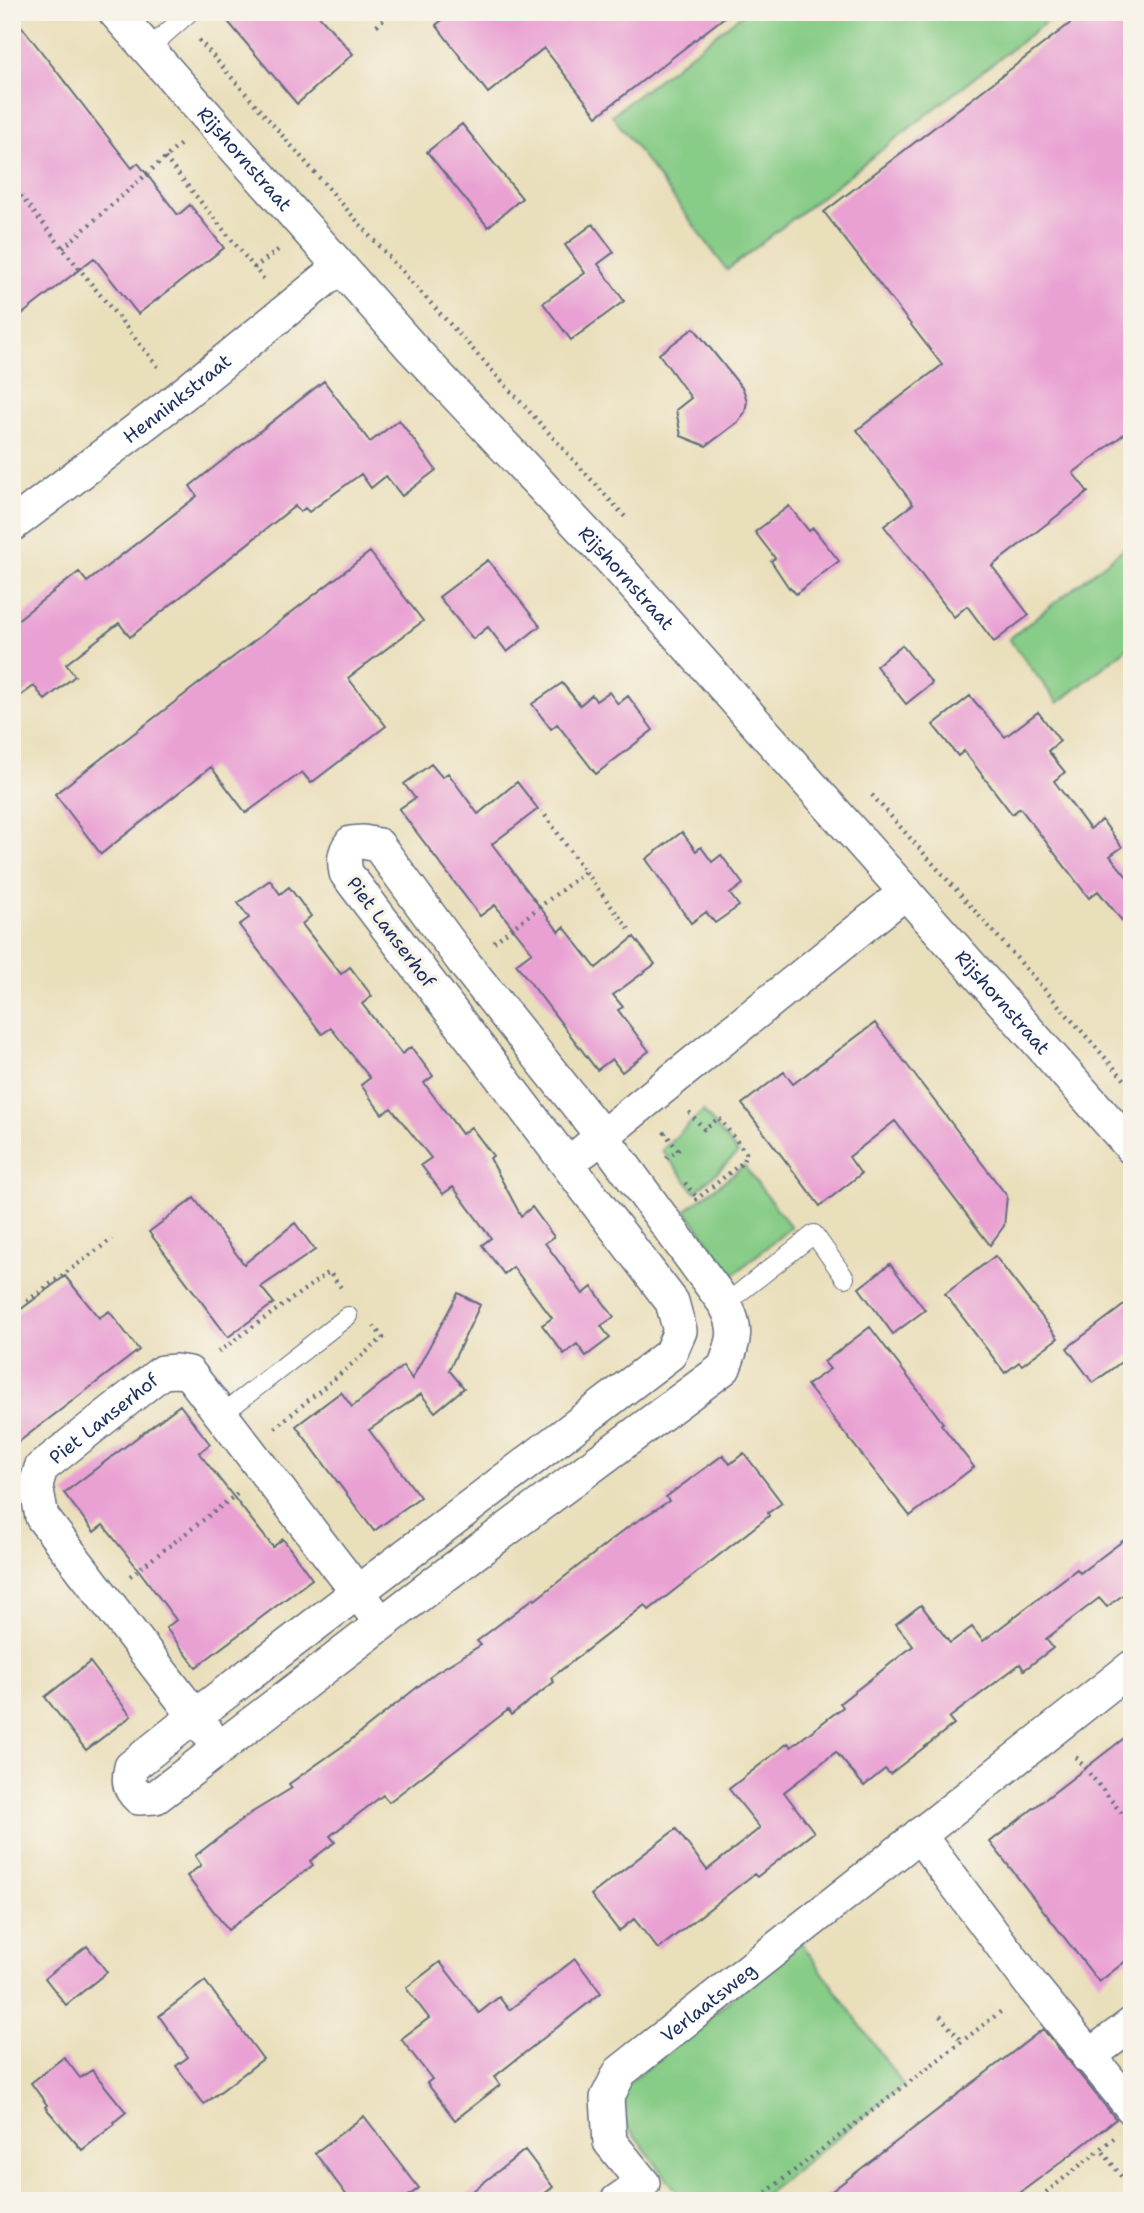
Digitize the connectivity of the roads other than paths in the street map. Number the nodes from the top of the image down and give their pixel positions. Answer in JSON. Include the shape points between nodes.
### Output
{"nodes":[{"id":1,"x":115,"y":12,"type":"edge"},
{"id":2,"x":190,"y":12,"type":"edge"},
{"id":3,"x":148,"y":50,"type":"junction"},
{"id":4,"x":340,"y":267,"type":"junction"},
{"id":5,"x":12,"y":526,"type":"edge"},
{"id":6,"x":906,"y":892,"type":"junction"},
{"id":7,"x":602,"y":1136,"type":"junction"},
{"id":8,"x":1132,"y":1147,"type":"edge"},
{"id":9,"x":568,"y":1164,"type":"junction"},
{"id":10,"x":845,"y":1278,"type":"dead end"},
{"id":11,"x":725,"y":1304,"type":"junction"},
{"id":12,"x":348,"y":1316,"type":"dead end"},
{"id":13,"x":680,"y":1331,"type":"junction"},
{"id":14,"x":735,"y":1340,"type":"junction"},
{"id":15,"x":220,"y":1415,"type":"junction"},
{"id":16,"x":359,"y":1592,"type":"junction"},
{"id":17,"x":382,"y":1624,"type":"junction"},
{"id":18,"x":1132,"y":1667,"type":"edge"},
{"id":19,"x":195,"y":1716,"type":"junction"},
{"id":20,"x":220,"y":1749,"type":"junction"},
{"id":21,"x":919,"y":1835,"type":"junction"},
{"id":22,"x":1132,"y":2024,"type":"edge"},
{"id":23,"x":1088,"y":2057,"type":"junction"},
{"id":24,"x":1127,"y":2120,"type":"edge"},
{"id":25,"x":639,"y":2195,"type":"edge"}],
"edges":[{"from":1,"to":3,"type":"street","name":"Rijshornstraat"},
{"from":2,"to":3,"type":"lane"},
{"from":3,"to":4,"type":"street","name":"Rijshornstraat"},
{"from":4,"to":5,"type":"street","name":"Henninkstraat"},
{"from":4,"to":6,"type":"street","name":"Rijshornstraat","via":[[615,564]]},
{"from":6,"to":7,"type":"street"},
{"from":6,"to":8,"type":"street","name":"Rijshornstraat"},
{"from":7,"to":9,"type":"street"},
{"from":7,"to":9,"type":"street","name":"Piet Lanserhof","via":[[378,845],[351,843],[343,859],[346,873]]},
{"from":7,"to":11,"type":"street","name":"Piet Lanserhof"},
{"from":9,"to":13,"type":"street","name":"Piet Lanserhof","via":[[672,1302]]},
{"from":10,"to":11,"type":"lane","via":[[814,1234]]},
{"from":11,"to":14,"type":"street","name":"Piet Lanserhof","via":[[733,1318]]},
{"from":12,"to":15,"type":"lane"},
{"from":13,"to":14,"type":"street"},
{"from":13,"to":16,"type":"street","via":[[670,1354]]},
{"from":14,"to":17,"type":"street","via":[[724,1368]]},
{"from":15,"to":16,"type":"street","name":"Piet Lanserhof"},
{"from":15,"to":19,"type":"street","name":"Piet Lanserhof","via":[[189,1373],[162,1372],[41,1468],[36,1485],[42,1517]]},
{"from":16,"to":17,"type":"street","name":"Piet Lanserhof"},
{"from":16,"to":19,"type":"street"},
{"from":17,"to":20,"type":"street"},
{"from":18,"to":21,"type":"street","name":"Verlaatsweg"},
{"from":19,"to":20,"type":"street","name":"Piet Lanserhof"},
{"from":19,"to":20,"type":"street","via":[[131,1767],[128,1781],[132,1792],[139,1798],[156,1797]]},
{"from":21,"to":23,"type":"street"},
{"from":21,"to":25,"type":"street","name":"Verlaatsweg","via":[[620,2071],[607,2098],[610,2141]]},
{"from":22,"to":23,"type":"street"},
{"from":23,"to":24,"type":"street"}]}
